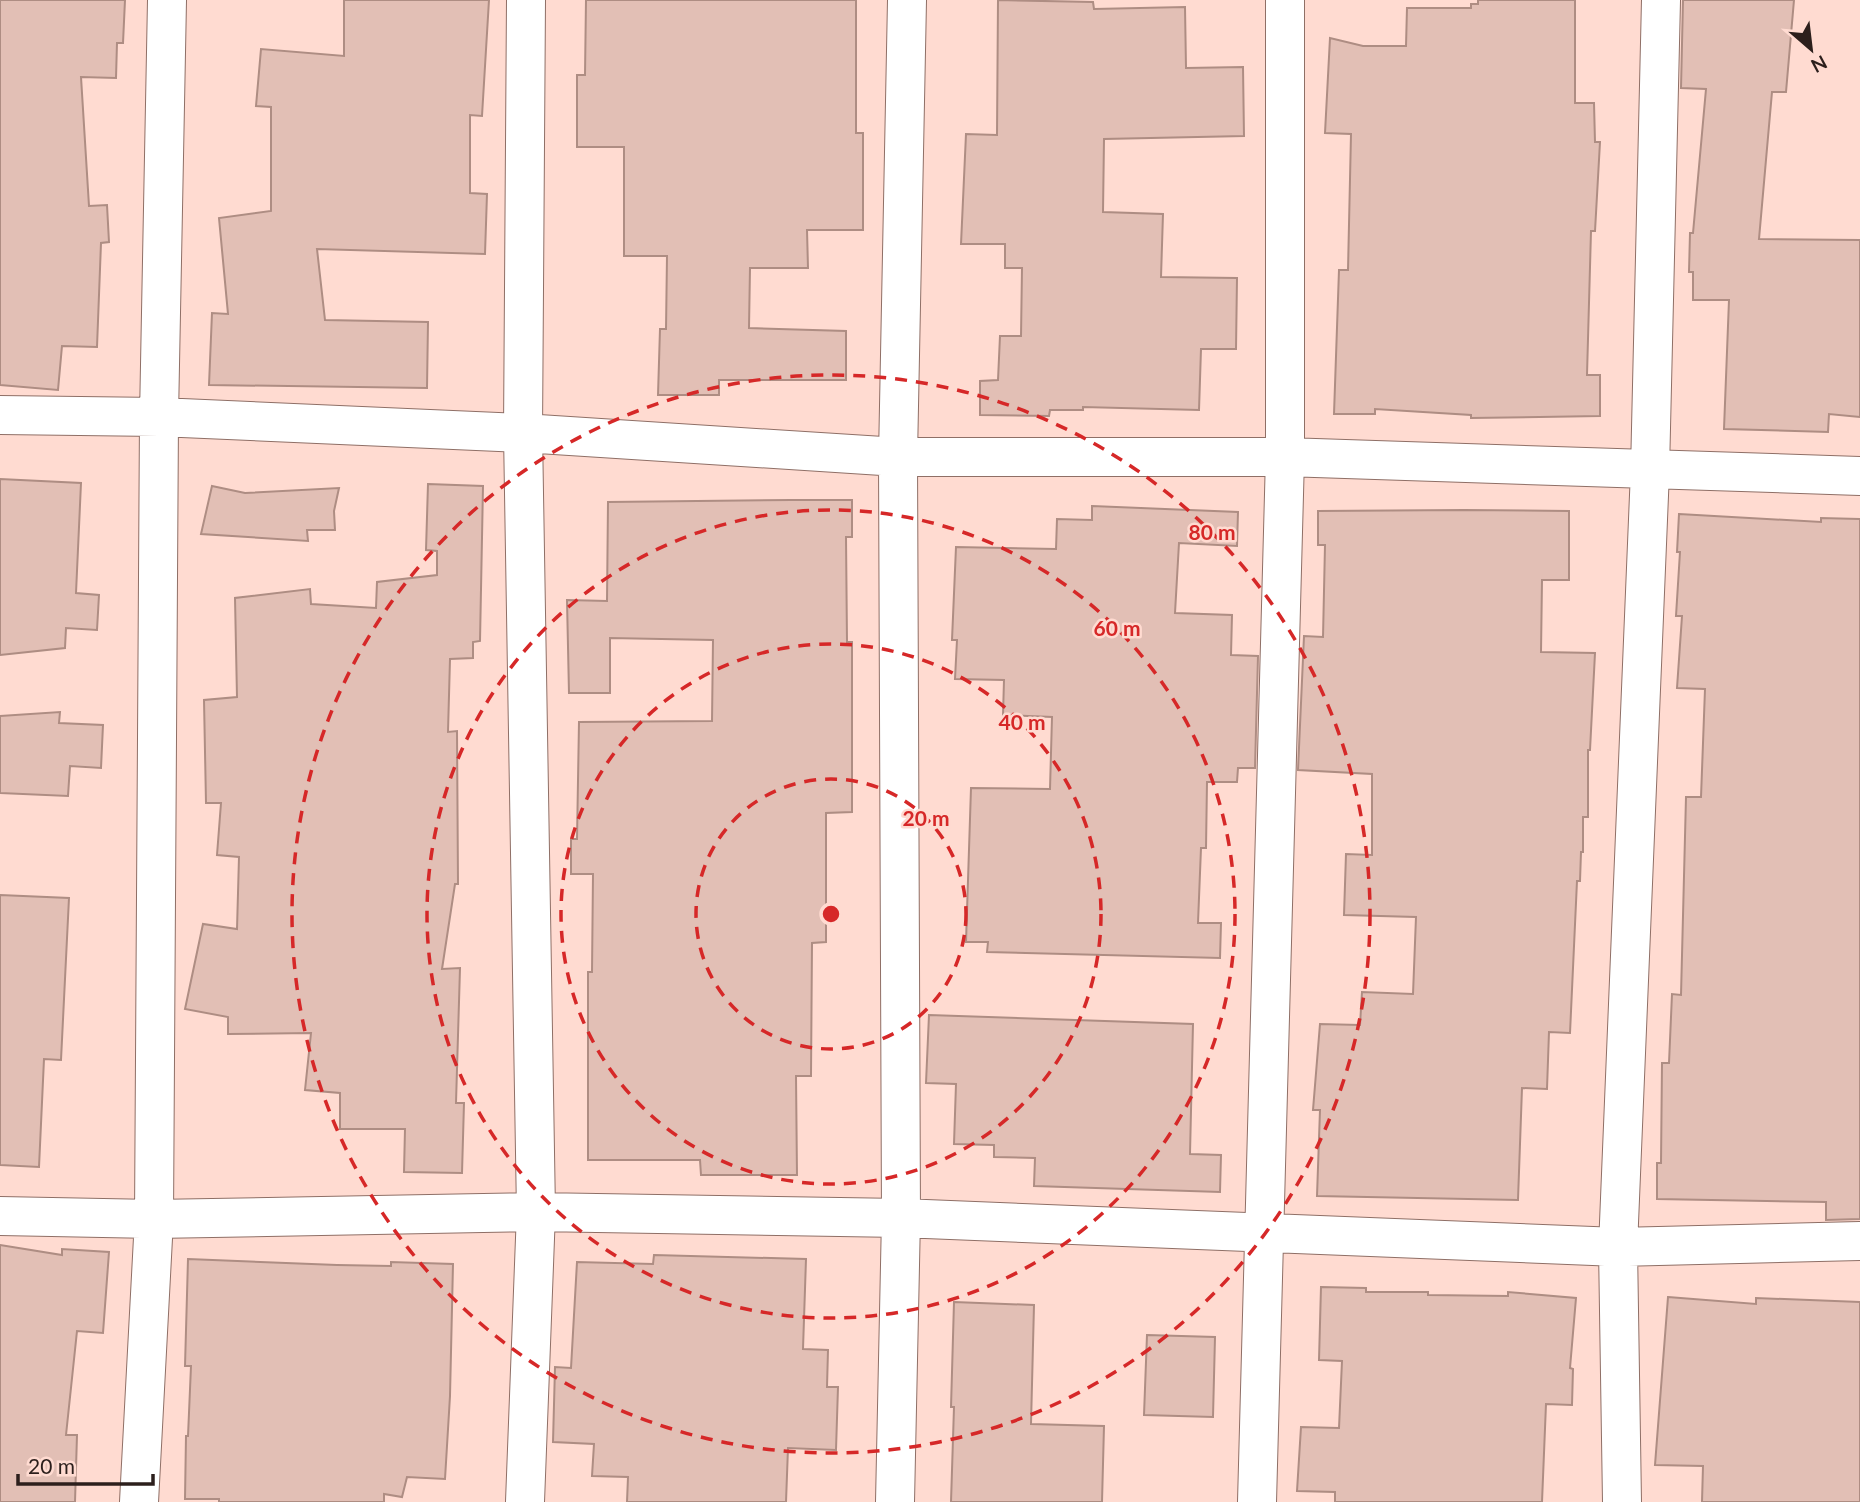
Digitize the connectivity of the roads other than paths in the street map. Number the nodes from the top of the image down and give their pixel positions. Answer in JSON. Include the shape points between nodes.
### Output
{"nodes":[{"id":1,"x":167,"y":0,"type":"edge"},
{"id":2,"x":526,"y":0,"type":"edge"},
{"id":3,"x":907,"y":0,"type":"edge"},
{"id":4,"x":1285,"y":0,"type":"edge"},
{"id":5,"x":1661,"y":0,"type":"edge"},
{"id":6,"x":0,"y":415,"type":"edge"},
{"id":7,"x":159,"y":417,"type":"junction"},
{"id":8,"x":523,"y":433,"type":"junction"},
{"id":9,"x":898,"y":457,"type":"junction"},
{"id":10,"x":1285,"y":457,"type":"junction"},
{"id":11,"x":1650,"y":471,"type":"junction"},
{"id":12,"x":1860,"y":476,"type":"edge"},
{"id":13,"x":536,"y":1212,"type":"junction"},
{"id":14,"x":0,"y":1216,"type":"edge"},
{"id":15,"x":901,"y":1218,"type":"junction"},
{"id":16,"x":154,"y":1219,"type":"junction"},
{"id":17,"x":1265,"y":1234,"type":"junction"},
{"id":18,"x":1860,"y":1241,"type":"edge"},
{"id":19,"x":1618,"y":1247,"type":"junction"},
{"id":20,"x":139,"y":1502,"type":"edge"},
{"id":21,"x":525,"y":1502,"type":"edge"},
{"id":22,"x":895,"y":1502,"type":"edge"},
{"id":23,"x":1257,"y":1502,"type":"edge"},
{"id":24,"x":1622,"y":1502,"type":"edge"}],
"edges":[{"from":1,"to":7,"type":"street"},
{"from":2,"to":8,"type":"street"},
{"from":3,"to":9,"type":"street"},
{"from":4,"to":10,"type":"street"},
{"from":5,"to":11,"type":"street"},
{"from":6,"to":7,"type":"street"},
{"from":7,"to":8,"type":"street"},
{"from":7,"to":16,"type":"street"},
{"from":8,"to":9,"type":"street"},
{"from":8,"to":13,"type":"street"},
{"from":9,"to":10,"type":"street"},
{"from":9,"to":15,"type":"street"},
{"from":10,"to":11,"type":"street"},
{"from":10,"to":17,"type":"street"},
{"from":11,"to":12,"type":"street"},
{"from":11,"to":19,"type":"street"},
{"from":13,"to":15,"type":"street"},
{"from":13,"to":16,"type":"street"},
{"from":13,"to":21,"type":"street"},
{"from":14,"to":16,"type":"street"},
{"from":15,"to":17,"type":"street"},
{"from":15,"to":22,"type":"street"},
{"from":16,"to":20,"type":"street"},
{"from":17,"to":19,"type":"street"},
{"from":17,"to":23,"type":"street"},
{"from":18,"to":19,"type":"street"},
{"from":19,"to":24,"type":"street"}]}
